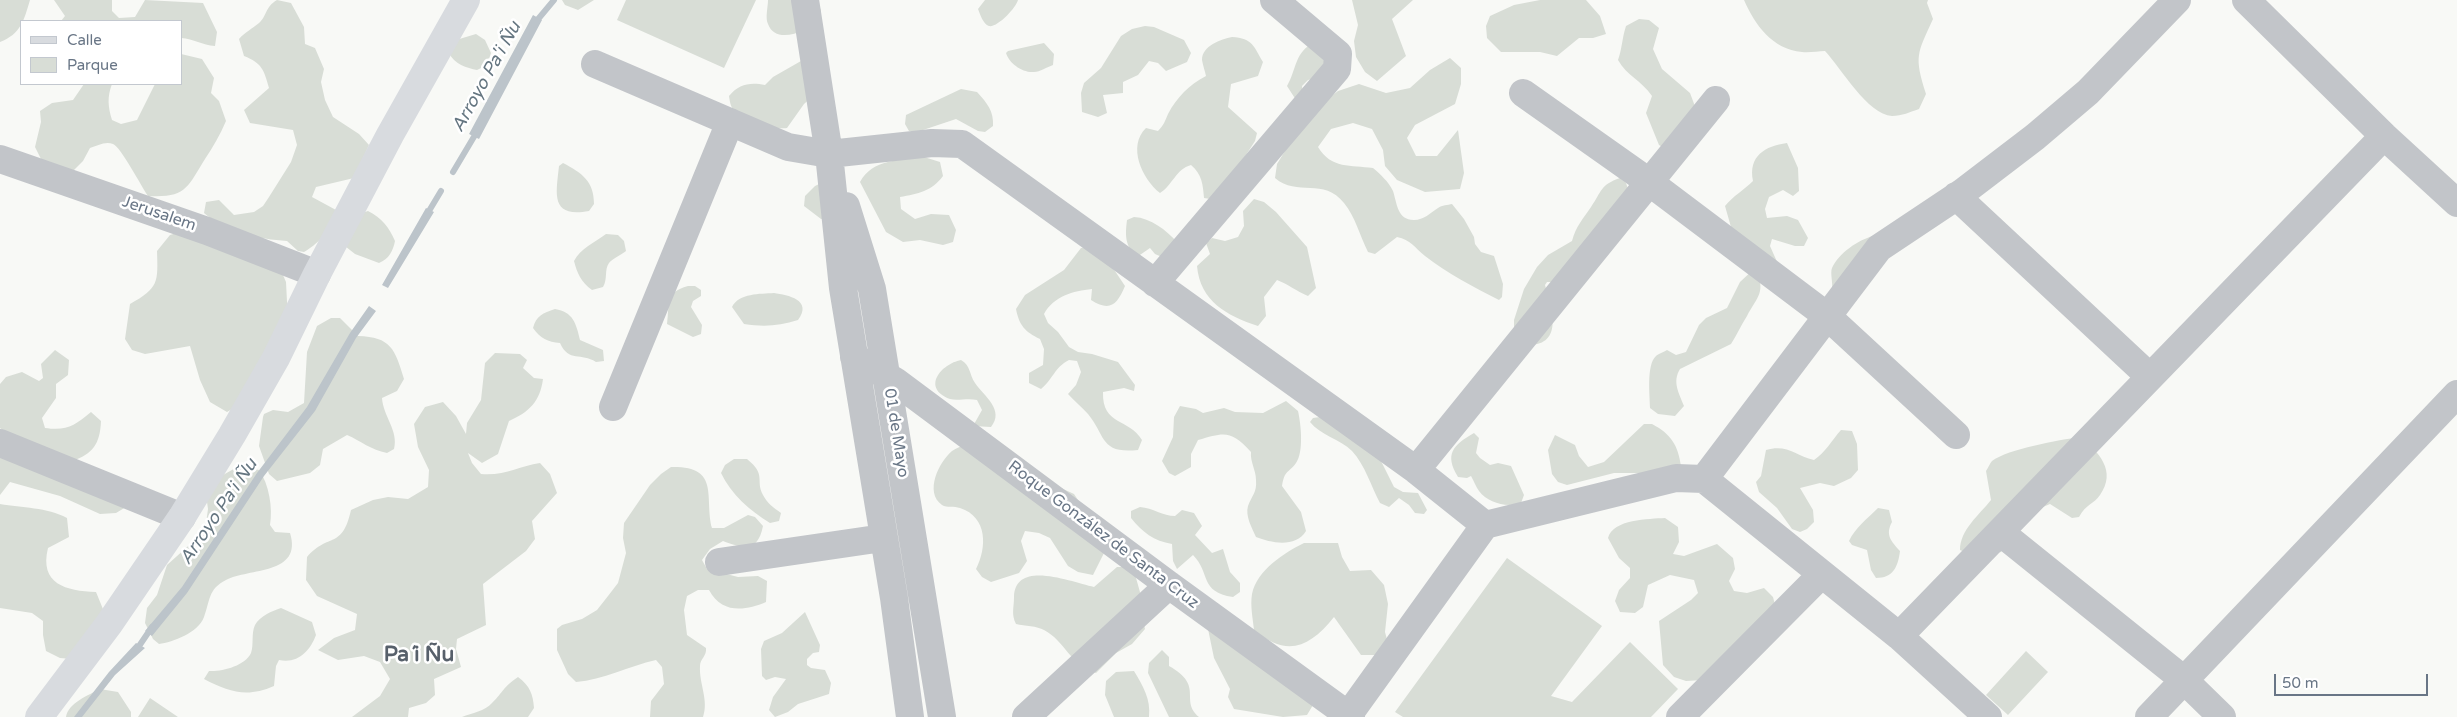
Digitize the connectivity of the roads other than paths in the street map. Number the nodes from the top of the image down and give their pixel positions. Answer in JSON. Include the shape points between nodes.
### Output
{"nodes":[{"id":1,"x":805,"y":0,"type":"edge"},
{"id":2,"x":1274,"y":0,"type":"edge"},
{"id":3,"x":2177,"y":0,"type":"edge"},
{"id":4,"x":2246,"y":0,"type":"edge"},
{"id":5,"x":459,"y":2,"type":"edge"},
{"id":6,"x":596,"y":64,"type":"dead end"},
{"id":7,"x":1523,"y":93,"type":"dead end"},
{"id":8,"x":1716,"y":100,"type":"dead end"},
{"id":9,"x":730,"y":122,"type":"junction"},
{"id":10,"x":2384,"y":136,"type":"junction"},
{"id":11,"x":829,"y":154,"type":"junction"},
{"id":12,"x":0,"y":159,"type":"edge"},
{"id":13,"x":1649,"y":182,"type":"junction"},
{"id":14,"x":1956,"y":196,"type":"junction"},
{"id":15,"x":2457,"y":203,"type":"edge"},
{"id":16,"x":316,"y":274,"type":"junction"},
{"id":17,"x":1155,"y":283,"type":"junction"},
{"id":18,"x":1827,"y":316,"type":"junction"},
{"id":19,"x":854,"y":357,"type":"junction"},
{"id":20,"x":886,"y":374,"type":"junction"},
{"id":21,"x":2150,"y":376,"type":"junction"},
{"id":22,"x":2457,"y":394,"type":"edge"},
{"id":23,"x":613,"y":407,"type":"dead end"},
{"id":24,"x":1956,"y":435,"type":"dead end"},
{"id":25,"x":0,"y":444,"type":"edge"},
{"id":26,"x":1416,"y":470,"type":"junction"},
{"id":27,"x":1704,"y":479,"type":"junction"},
{"id":28,"x":182,"y":517,"type":"junction"},
{"id":29,"x":1485,"y":525,"type":"junction"},
{"id":30,"x":2000,"y":532,"type":"junction"},
{"id":31,"x":883,"y":538,"type":"junction"},
{"id":32,"x":719,"y":562,"type":"dead end"},
{"id":33,"x":1822,"y":574,"type":"junction"},
{"id":34,"x":1169,"y":585,"type":"junction"},
{"id":35,"x":1899,"y":636,"type":"junction"},
{"id":36,"x":2184,"y":680,"type":"junction"},
{"id":37,"x":39,"y":717,"type":"edge"},
{"id":38,"x":910,"y":717,"type":"edge"},
{"id":39,"x":942,"y":717,"type":"edge"},
{"id":40,"x":1026,"y":717,"type":"edge"},
{"id":41,"x":1349,"y":717,"type":"edge"},
{"id":42,"x":1680,"y":717,"type":"edge"},
{"id":43,"x":1988,"y":717,"type":"edge"},
{"id":44,"x":2148,"y":717,"type":"edge"},
{"id":45,"x":2222,"y":717,"type":"edge"}],
"edges":[{"from":1,"to":11,"type":"street","name":"01 de Mayo"},
{"from":2,"to":17,"type":"street","via":[[1338,54],[1337,69]]},
{"from":3,"to":14,"type":"street","via":[[2088,92],[2035,137]]},
{"from":4,"to":10,"type":"street"},
{"from":5,"to":16,"type":"main road"},
{"from":6,"to":9,"type":"street"},
{"from":7,"to":13,"type":"street"},
{"from":8,"to":13,"type":"street"},
{"from":9,"to":11,"type":"street","via":[[788,147]]},
{"from":9,"to":23,"type":"street"},
{"from":10,"to":15,"type":"street"},
{"from":10,"to":21,"type":"street"},
{"from":11,"to":17,"type":"street","via":[[932,143],[962,144]]},
{"from":11,"to":19,"type":"street","name":"01 de Mayo","via":[[842,288]]},
{"from":11,"to":20,"type":"street","name":"01 de Mayo","via":[[872,289]]},
{"from":12,"to":16,"type":"street","name":"Jerusalem","via":[[207,231]]},
{"from":13,"to":18,"type":"street"},
{"from":13,"to":26,"type":"street"},
{"from":14,"to":18,"type":"street","via":[[1878,248]]},
{"from":14,"to":21,"type":"street"},
{"from":16,"to":28,"type":"main road","via":[[276,358]]},
{"from":17,"to":26,"type":"street"},
{"from":18,"to":24,"type":"street"},
{"from":18,"to":27,"type":"street"},
{"from":19,"to":20,"type":"street","name":"Roque González de Santa Cruz"},
{"from":19,"to":31,"type":"street","name":"01 de Mayo"},
{"from":20,"to":34,"type":"street","name":"Roque González de Santa Cruz"},
{"from":20,"to":39,"type":"street","name":"01 de Mayo"},
{"from":21,"to":30,"type":"street"},
{"from":22,"to":36,"type":"street"},
{"from":25,"to":28,"type":"street"},
{"from":26,"to":29,"type":"street"},
{"from":27,"to":29,"type":"street","via":[[1676,478]]},
{"from":27,"to":33,"type":"street"},
{"from":28,"to":37,"type":"main road","via":[[109,624]]},
{"from":29,"to":41,"type":"street"},
{"from":30,"to":35,"type":"street"},
{"from":30,"to":36,"type":"street"},
{"from":31,"to":32,"type":"street"},
{"from":31,"to":38,"type":"street","name":"01 de Mayo"},
{"from":33,"to":35,"type":"street"},
{"from":33,"to":42,"type":"street"},
{"from":34,"to":40,"type":"street"},
{"from":34,"to":41,"type":"street","name":"Roque González de Santa Cruz"},
{"from":35,"to":43,"type":"street"},
{"from":36,"to":44,"type":"street"},
{"from":36,"to":45,"type":"street"}]}
